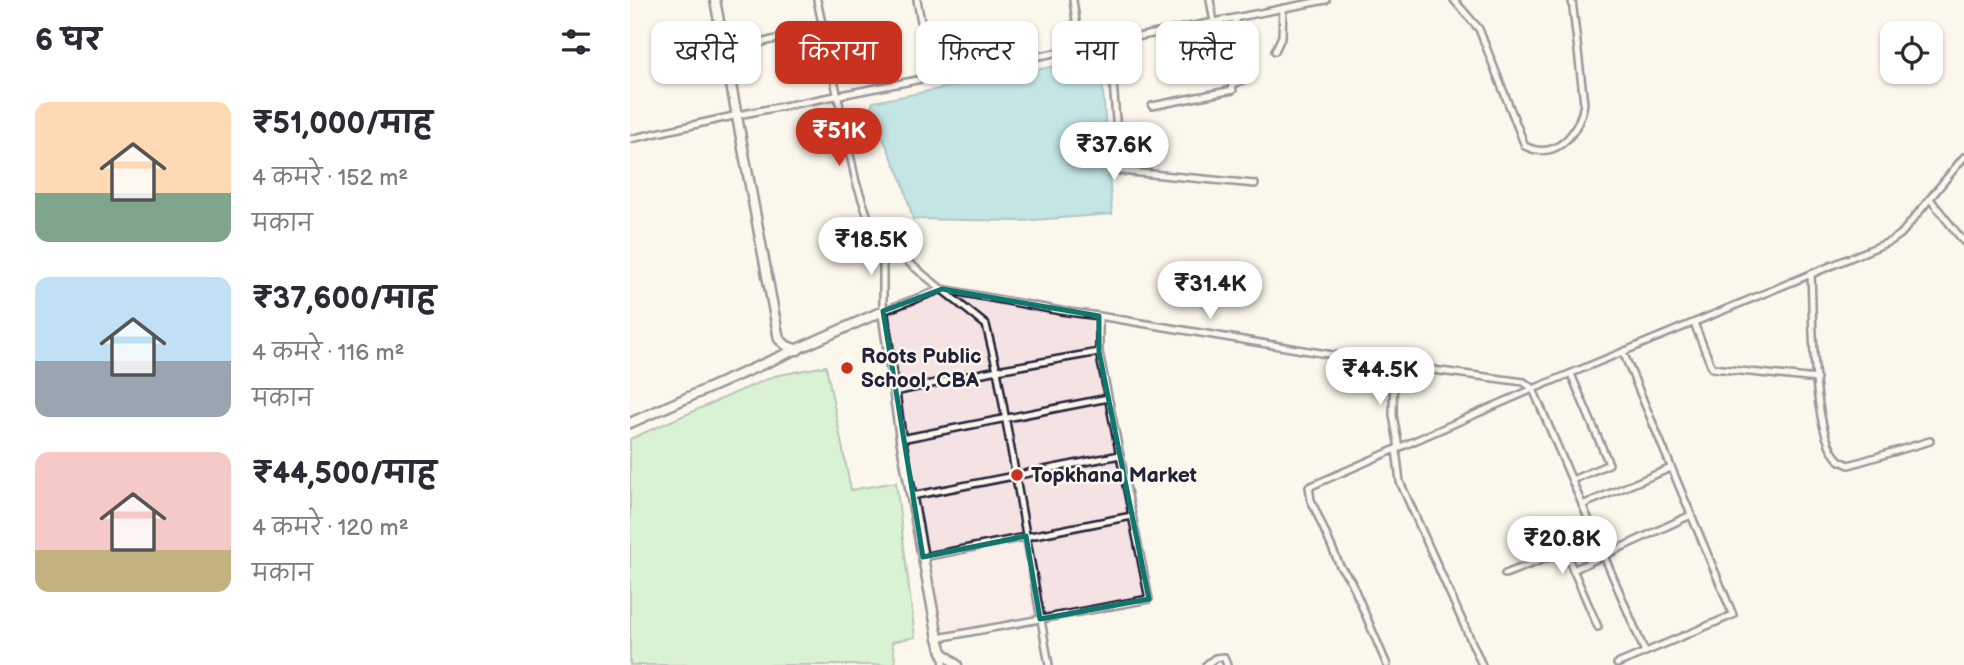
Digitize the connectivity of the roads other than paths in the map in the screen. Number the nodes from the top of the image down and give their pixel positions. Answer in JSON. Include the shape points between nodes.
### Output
{"nodes":[{"id":1,"x":715,"y":0,"type":"edge"},
{"id":2,"x":817,"y":0,"type":"edge"},
{"id":3,"x":917,"y":0,"type":"edge"},
{"id":4,"x":1073,"y":0,"type":"edge"},
{"id":5,"x":1210,"y":0,"type":"edge"},
{"id":6,"x":1326,"y":0,"type":"edge"},
{"id":7,"x":1454,"y":0,"type":"edge"},
{"id":8,"x":1572,"y":0,"type":"edge"},
{"id":9,"x":1283,"y":8,"type":"junction"},
{"id":10,"x":1236,"y":18,"type":"junction"},
{"id":11,"x":719,"y":21,"type":"edge"},
{"id":12,"x":822,"y":21,"type":"edge"},
{"id":13,"x":921,"y":21,"type":"edge"},
{"id":14,"x":1076,"y":21,"type":"edge"},
{"id":15,"x":1214,"y":21,"type":"edge"},
{"id":16,"x":1220,"y":21,"type":"edge"},
{"id":17,"x":1275,"y":51,"type":"dead end"},
{"id":18,"x":916,"y":80,"type":"edge"},
{"id":19,"x":732,"y":84,"type":"edge"},
{"id":20,"x":834,"y":84,"type":"edge"},
{"id":21,"x":1113,"y":84,"type":"edge"},
{"id":22,"x":1232,"y":85,"type":"joint"},
{"id":23,"x":836,"y":97,"type":"junction"},
{"id":24,"x":1152,"y":106,"type":"dead end"},
{"id":25,"x":738,"y":115,"type":"junction"},
{"id":26,"x":630,"y":139,"type":"edge"},
{"id":27,"x":1964,"y":157,"type":"edge"},
{"id":28,"x":1255,"y":184,"type":"dead end"},
{"id":29,"x":1930,"y":199,"type":"junction"},
{"id":30,"x":883,"y":242,"type":"junction"},
{"id":31,"x":1964,"y":242,"type":"edge"},
{"id":32,"x":1811,"y":274,"type":"junction"},
{"id":33,"x":942,"y":289,"type":"junction"},
{"id":34,"x":883,"y":311,"type":"junction"},
{"id":35,"x":1100,"y":316,"type":"junction"},
{"id":36,"x":1694,"y":323,"type":"junction"},
{"id":37,"x":779,"y":339,"type":"junction"},
{"id":38,"x":798,"y":350,"type":"junction"},
{"id":39,"x":1099,"y":352,"type":"junction"},
{"id":40,"x":1623,"y":352,"type":"junction"},
{"id":41,"x":766,"y":364,"type":"junction"},
{"id":42,"x":1394,"y":365,"type":"junction"},
{"id":43,"x":997,"y":370,"type":"junction"},
{"id":44,"x":1571,"y":374,"type":"junction"},
{"id":45,"x":1817,"y":379,"type":"junction"},
{"id":46,"x":1533,"y":389,"type":"junction"},
{"id":47,"x":894,"y":393,"type":"junction"},
{"id":48,"x":1108,"y":398,"type":"junction"},
{"id":49,"x":1004,"y":419,"type":"junction"},
{"id":50,"x":630,"y":423,"type":"edge"},
{"id":51,"x":901,"y":439,"type":"junction"},
{"id":52,"x":1930,"y":442,"type":"dead end"},
{"id":53,"x":1397,"y":448,"type":"junction"},
{"id":54,"x":1120,"y":455,"type":"junction"},
{"id":55,"x":1671,"y":468,"type":"junction"},
{"id":56,"x":1015,"y":476,"type":"junction"},
{"id":57,"x":1572,"y":480,"type":"junction"},
{"id":58,"x":912,"y":496,"type":"junction"},
{"id":59,"x":1582,"y":505,"type":"junction"},
{"id":60,"x":1691,"y":515,"type":"junction"},
{"id":61,"x":1132,"y":516,"type":"junction"},
{"id":62,"x":1026,"y":537,"type":"junction"},
{"id":63,"x":1604,"y":555,"type":"junction"},
{"id":64,"x":923,"y":558,"type":"junction"},
{"id":65,"x":1573,"y":570,"type":"junction"},
{"id":66,"x":1505,"y":575,"type":"dead end"},
{"id":67,"x":1040,"y":619,"type":"junction"},
{"id":68,"x":1598,"y":627,"type":"dead end"},
{"id":69,"x":938,"y":638,"type":"junction"},
{"id":70,"x":942,"y":652,"type":"junction"},
{"id":71,"x":1645,"y":652,"type":"junction"},
{"id":72,"x":1617,"y":664,"type":"edge"},
{"id":73,"x":944,"y":665,"type":"edge"},
{"id":74,"x":957,"y":665,"type":"edge"},
{"id":75,"x":1049,"y":665,"type":"edge"},
{"id":76,"x":1206,"y":665,"type":"edge"},
{"id":77,"x":1227,"y":665,"type":"edge"},
{"id":78,"x":1387,"y":665,"type":"edge"},
{"id":79,"x":1482,"y":665,"type":"edge"}],
"edges":[{"from":1,"to":11,"type":"street"},
{"from":2,"to":12,"type":"street"},
{"from":3,"to":13,"type":"street"},
{"from":4,"to":14,"type":"street"},
{"from":5,"to":15,"type":"street"},
{"from":6,"to":9,"type":"street"},
{"from":7,"to":8,"type":"street","via":[[1479,29],[1525,146],[1547,152],[1559,147],[1583,113]]},
{"from":9,"to":10,"type":"street"},
{"from":9,"to":17,"type":"street","via":[[1282,36]]},
{"from":10,"to":16,"type":"street"},
{"from":10,"to":22,"type":"street","via":[[1224,50]]},
{"from":18,"to":23,"type":"street"},
{"from":19,"to":25,"type":"street"},
{"from":20,"to":23,"type":"street"},
{"from":21,"to":28,"type":"street","via":[[1120,171]]},
{"from":22,"to":24,"type":"street","via":[[1233,90]]},
{"from":23,"to":25,"type":"street"},
{"from":23,"to":30,"type":"street","via":[[856,182],[870,223]]},
{"from":25,"to":26,"type":"street"},
{"from":25,"to":37,"type":"street"},
{"from":27,"to":29,"type":"street"},
{"from":29,"to":31,"type":"street"},
{"from":29,"to":32,"type":"street","via":[[1891,242]]},
{"from":30,"to":33,"type":"street"},
{"from":30,"to":34,"type":"street"},
{"from":32,"to":36,"type":"street"},
{"from":32,"to":45,"type":"street"},
{"from":33,"to":34,"type":"street"},
{"from":33,"to":35,"type":"street"},
{"from":33,"to":43,"type":"street","via":[[986,325]]},
{"from":34,"to":38,"type":"street"},
{"from":34,"to":47,"type":"street"},
{"from":35,"to":39,"type":"street"},
{"from":35,"to":42,"type":"street"},
{"from":36,"to":40,"type":"street"},
{"from":36,"to":45,"type":"street","via":[[1712,368]]},
{"from":37,"to":38,"type":"street"},
{"from":37,"to":41,"type":"street"},
{"from":38,"to":41,"type":"street"},
{"from":39,"to":43,"type":"street"},
{"from":39,"to":48,"type":"street"},
{"from":40,"to":44,"type":"street"},
{"from":40,"to":55,"type":"street"},
{"from":41,"to":50,"type":"street"},
{"from":42,"to":46,"type":"street","via":[[1524,382]]},
{"from":42,"to":53,"type":"street"},
{"from":43,"to":47,"type":"street"},
{"from":43,"to":49,"type":"street"},
{"from":44,"to":46,"type":"street"},
{"from":44,"to":57,"type":"street","via":[[1609,464]]},
{"from":45,"to":52,"type":"street","via":[[1819,412],[1838,459],[1849,465]]},
{"from":46,"to":53,"type":"street"},
{"from":46,"to":57,"type":"street"},
{"from":47,"to":51,"type":"street"},
{"from":48,"to":49,"type":"street"},
{"from":48,"to":54,"type":"street"},
{"from":49,"to":51,"type":"street"},
{"from":49,"to":56,"type":"street"},
{"from":51,"to":58,"type":"street"},
{"from":53,"to":78,"type":"street","via":[[1308,491]]},
{"from":53,"to":79,"type":"street","via":[[1400,482]]},
{"from":54,"to":56,"type":"street"},
{"from":54,"to":61,"type":"street"},
{"from":55,"to":59,"type":"street"},
{"from":55,"to":60,"type":"street"},
{"from":56,"to":58,"type":"street"},
{"from":56,"to":62,"type":"street"},
{"from":57,"to":59,"type":"street"},
{"from":58,"to":64,"type":"street"},
{"from":59,"to":63,"type":"street"},
{"from":60,"to":63,"type":"street"},
{"from":60,"to":71,"type":"street","via":[[1733,615]]},
{"from":61,"to":62,"type":"street"},
{"from":61,"to":67,"type":"street","via":[[1149,598]]},
{"from":62,"to":64,"type":"street"},
{"from":62,"to":67,"type":"street"},
{"from":63,"to":65,"type":"street"},
{"from":63,"to":71,"type":"street"},
{"from":64,"to":69,"type":"street"},
{"from":65,"to":66,"type":"street","via":[[1565,551]]},
{"from":65,"to":68,"type":"street"},
{"from":67,"to":69,"type":"street"},
{"from":67,"to":75,"type":"street"},
{"from":69,"to":70,"type":"street"},
{"from":70,"to":73,"type":"street"},
{"from":70,"to":74,"type":"street"},
{"from":71,"to":72,"type":"street"},
{"from":76,"to":77,"type":"street","via":[[1224,657]]}]}
